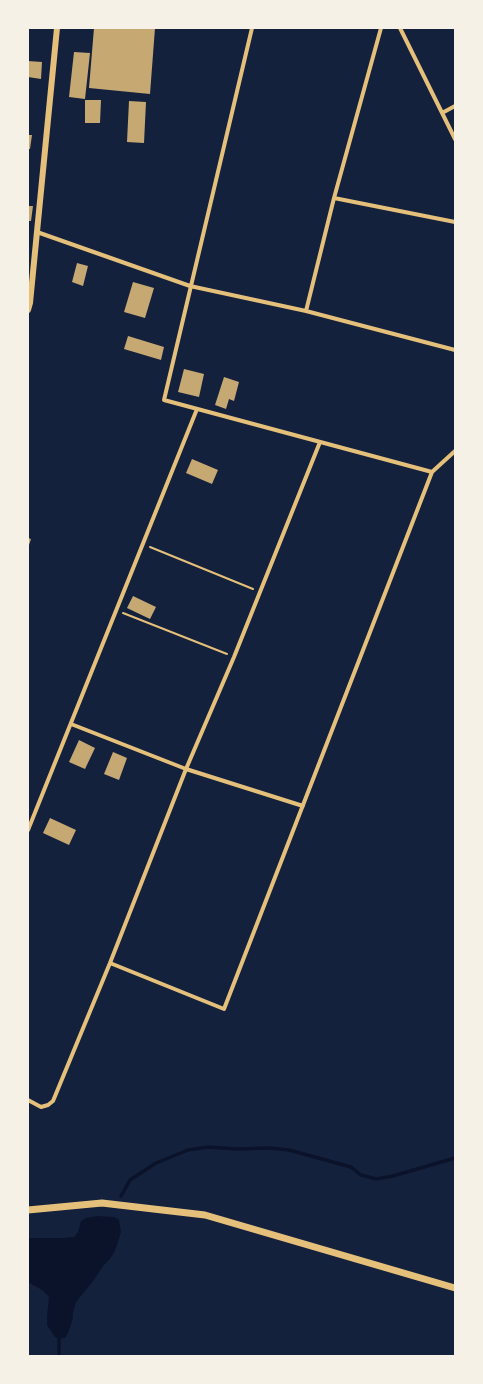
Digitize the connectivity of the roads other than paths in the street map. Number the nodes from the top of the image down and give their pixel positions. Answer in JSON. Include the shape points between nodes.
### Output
{"nodes":[{"id":1,"x":56,"y":28,"type":"edge"},
{"id":2,"x":252,"y":28,"type":"edge"},
{"id":3,"x":381,"y":28,"type":"edge"},
{"id":4,"x":400,"y":28,"type":"edge"},
{"id":5,"x":455,"y":106,"type":"edge"},
{"id":6,"x":442,"y":113,"type":"junction"},
{"id":7,"x":455,"y":139,"type":"edge"},
{"id":8,"x":334,"y":198,"type":"junction"},
{"id":9,"x":455,"y":222,"type":"edge"},
{"id":10,"x":37,"y":232,"type":"junction"},
{"id":11,"x":190,"y":286,"type":"junction"},
{"id":12,"x":28,"y":310,"type":"edge"},
{"id":13,"x":306,"y":311,"type":"junction"},
{"id":14,"x":455,"y":350,"type":"edge"},
{"id":15,"x":197,"y":409,"type":"junction"},
{"id":16,"x":320,"y":442,"type":"junction"},
{"id":17,"x":455,"y":452,"type":"edge"},
{"id":18,"x":432,"y":472,"type":"junction"},
{"id":19,"x":71,"y":724,"type":"junction"},
{"id":20,"x":186,"y":769,"type":"junction"},
{"id":21,"x":303,"y":806,"type":"junction"},
{"id":22,"x":28,"y":830,"type":"edge"},
{"id":23,"x":110,"y":964,"type":"junction"},
{"id":24,"x":28,"y":1100,"type":"edge"},
{"id":25,"x":28,"y":1210,"type":"edge"},
{"id":26,"x":455,"y":1288,"type":"edge"}],
"edges":[{"from":1,"to":10,"type":"street"},
{"from":2,"to":11,"type":"street"},
{"from":3,"to":8,"type":"street"},
{"from":4,"to":6,"type":"street"},
{"from":5,"to":6,"type":"street"},
{"from":6,"to":7,"type":"street"},
{"from":8,"to":9,"type":"street"},
{"from":8,"to":13,"type":"street"},
{"from":10,"to":11,"type":"street"},
{"from":10,"to":12,"type":"street"},
{"from":11,"to":13,"type":"street"},
{"from":11,"to":15,"type":"street","via":[[164,400]]},
{"from":13,"to":14,"type":"street"},
{"from":15,"to":16,"type":"street"},
{"from":15,"to":19,"type":"street"},
{"from":16,"to":18,"type":"street"},
{"from":16,"to":20,"type":"street"},
{"from":17,"to":18,"type":"street"},
{"from":18,"to":21,"type":"street"},
{"from":19,"to":20,"type":"street"},
{"from":19,"to":22,"type":"street"},
{"from":20,"to":21,"type":"street"},
{"from":20,"to":23,"type":"street"},
{"from":21,"to":23,"type":"street","via":[[224,1009]]},
{"from":23,"to":24,"type":"street","via":[[53,1101],[42,1107]]},
{"from":25,"to":26,"type":"main road","via":[[102,1203],[205,1215]]}]}
